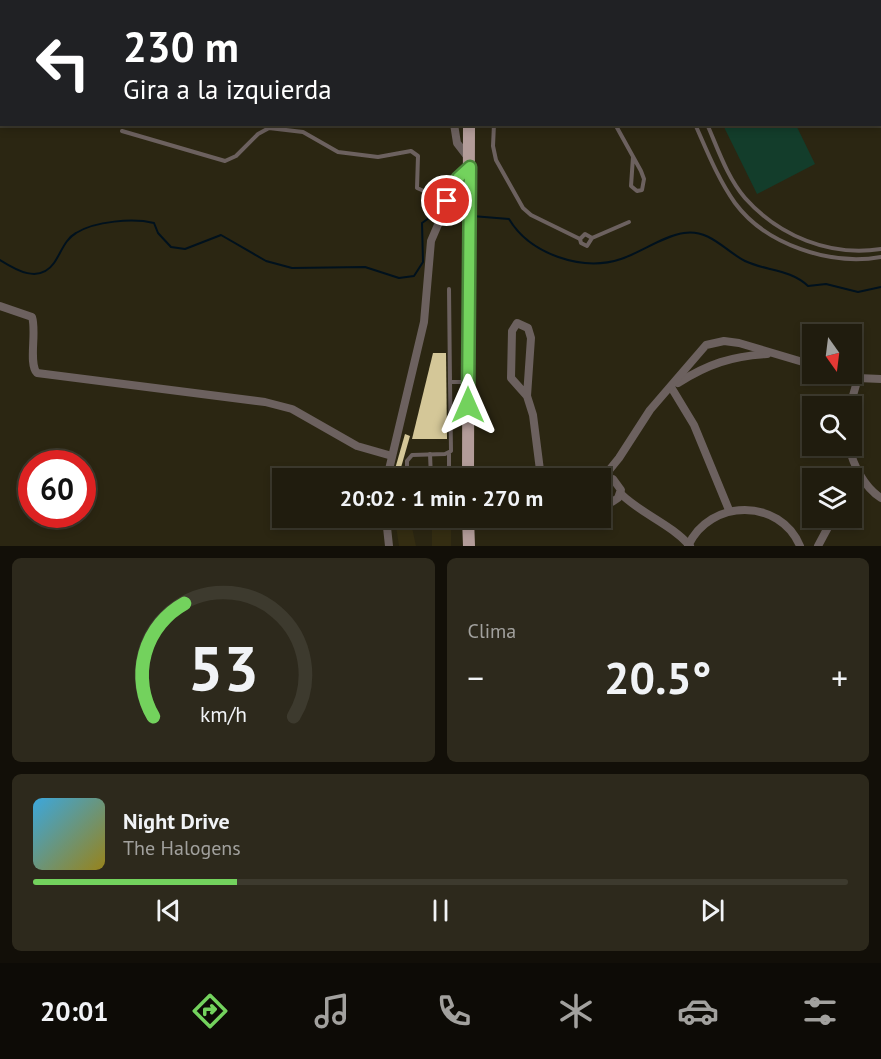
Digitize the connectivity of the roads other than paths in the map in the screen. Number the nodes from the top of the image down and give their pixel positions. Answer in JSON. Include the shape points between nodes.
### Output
{"nodes":[{"id":1,"x":454,"y":126,"type":"edge"},
{"id":2,"x":469,"y":126,"type":"edge"},
{"id":3,"x":494,"y":126,"type":"edge"},
{"id":4,"x":616,"y":126,"type":"edge"},
{"id":5,"x":696,"y":126,"type":"edge"},
{"id":6,"x":708,"y":126,"type":"edge"},
{"id":7,"x":122,"y":131,"type":"dead end"},
{"id":8,"x":633,"y":157,"type":"junction"},
{"id":9,"x":470,"y":164,"type":"junction"},
{"id":10,"x":447,"y":201,"type":"junction"},
{"id":11,"x":629,"y":222,"type":"dead end"},
{"id":12,"x":580,"y":238,"type":"junction"},
{"id":13,"x":592,"y":238,"type":"junction"},
{"id":14,"x":881,"y":249,"type":"edge"},
{"id":15,"x":881,"y":257,"type":"edge"},
{"id":16,"x":449,"y":289,"type":"dead end"},
{"id":17,"x":0,"y":306,"type":"edge"},
{"id":18,"x":776,"y":354,"type":"junction"},
{"id":19,"x":802,"y":362,"type":"edge"},
{"id":20,"x":862,"y":378,"type":"edge"},
{"id":21,"x":881,"y":379,"type":"edge"},
{"id":22,"x":468,"y":381,"type":"junction"},
{"id":23,"x":450,"y":382,"type":"junction"},
{"id":24,"x":671,"y":387,"type":"junction"},
{"id":25,"x":527,"y":396,"type":"junction"},
{"id":26,"x":430,"y":454,"type":"junction"},
{"id":27,"x":448,"y":454,"type":"junction"},
{"id":28,"x":392,"y":456,"type":"junction"},
{"id":29,"x":852,"y":456,"type":"edge"},
{"id":30,"x":619,"y":458,"type":"junction"},
{"id":31,"x":389,"y":468,"type":"edge"},
{"id":32,"x":408,"y":468,"type":"edge"},
{"id":33,"x":431,"y":468,"type":"edge"},
{"id":34,"x":449,"y":468,"type":"edge"},
{"id":35,"x":468,"y":468,"type":"edge"},
{"id":36,"x":540,"y":468,"type":"edge"},
{"id":37,"x":611,"y":468,"type":"edge"},
{"id":38,"x":611,"y":480,"type":"edge"},
{"id":39,"x":616,"y":480,"type":"junction"},
{"id":40,"x":620,"y":493,"type":"junction"},
{"id":41,"x":881,"y":498,"type":"edge"},
{"id":42,"x":612,"y":502,"type":"joint"},
{"id":43,"x":634,"y":507,"type":"junction"},
{"id":44,"x":729,"y":510,"type":"junction"},
{"id":45,"x":387,"y":528,"type":"edge"},
{"id":46,"x":468,"y":528,"type":"edge"},
{"id":47,"x":828,"y":528,"type":"edge"},
{"id":48,"x":689,"y":545,"type":"edge"},
{"id":49,"x":389,"y":546,"type":"edge"},
{"id":50,"x":469,"y":546,"type":"edge"},
{"id":51,"x":800,"y":546,"type":"edge"},
{"id":52,"x":818,"y":546,"type":"edge"}],
"edges":[{"from":1,"to":9,"type":"street","via":[[457,143]]},
{"from":2,"to":9,"type":"main road"},
{"from":3,"to":12,"type":"lane","via":[[496,160],[522,208]]},
{"from":4,"to":8,"type":"lane"},
{"from":5,"to":15,"type":"lane","via":[[718,176],[736,204],[762,228],[818,255]]},
{"from":6,"to":14,"type":"lane","via":[[738,188],[769,220],[824,247],[850,251]]},
{"from":7,"to":10,"type":"lane","via":[[225,161],[269,128],[303,132],[338,152],[378,157],[411,151],[418,156],[417,188]]},
{"from":8,"to":8,"type":"lane","via":[[630,179],[637,191],[642,190],[644,179]]},
{"from":9,"to":10,"type":"street"},
{"from":9,"to":22,"type":"main road"},
{"from":10,"to":28,"type":"street","via":[[432,241],[424,322]]},
{"from":11,"to":13,"type":"lane"},
{"from":12,"to":13,"type":"lane","via":[[585,234]]},
{"from":12,"to":13,"type":"lane","via":[[587,246]]},
{"from":16,"to":23,"type":"lane"},
{"from":17,"to":28,"type":"street","via":[[32,317],[33,367],[37,373],[265,402],[292,409],[357,446]]},
{"from":18,"to":19,"type":"street"},
{"from":18,"to":24,"type":"street","via":[[721,360],[696,370]]},
{"from":18,"to":24,"type":"street","via":[[739,343],[714,342],[697,353]]},
{"from":20,"to":21,"type":"street"},
{"from":22,"to":23,"type":"lane"},
{"from":22,"to":35,"type":"main road"},
{"from":23,"to":27,"type":"lane"},
{"from":24,"to":30,"type":"street","via":[[650,410]]},
{"from":24,"to":44,"type":"street","via":[[694,425]]},
{"from":25,"to":25,"type":"street","via":[[511,378],[512,331],[517,323],[528,328],[531,338]]},
{"from":25,"to":36,"type":"street"},
{"from":26,"to":27,"type":"lane"},
{"from":26,"to":32,"type":"lane","via":[[411,454]]},
{"from":26,"to":33,"type":"lane"},
{"from":27,"to":34,"type":"lane"},
{"from":28,"to":31,"type":"street"},
{"from":29,"to":41,"type":"street","via":[[865,481]]},
{"from":30,"to":37,"type":"street"},
{"from":30,"to":39,"type":"street"},
{"from":38,"to":39,"type":"street"},
{"from":39,"to":40,"type":"street"},
{"from":40,"to":42,"type":"street"},
{"from":40,"to":43,"type":"street"},
{"from":42,"to":43,"type":"street"},
{"from":43,"to":48,"type":"street"},
{"from":44,"to":48,"type":"street","via":[[711,520]]},
{"from":44,"to":51,"type":"street","via":[[765,513],[788,529]]},
{"from":45,"to":49,"type":"street"},
{"from":46,"to":50,"type":"main road"},
{"from":47,"to":52,"type":"street"}]}
